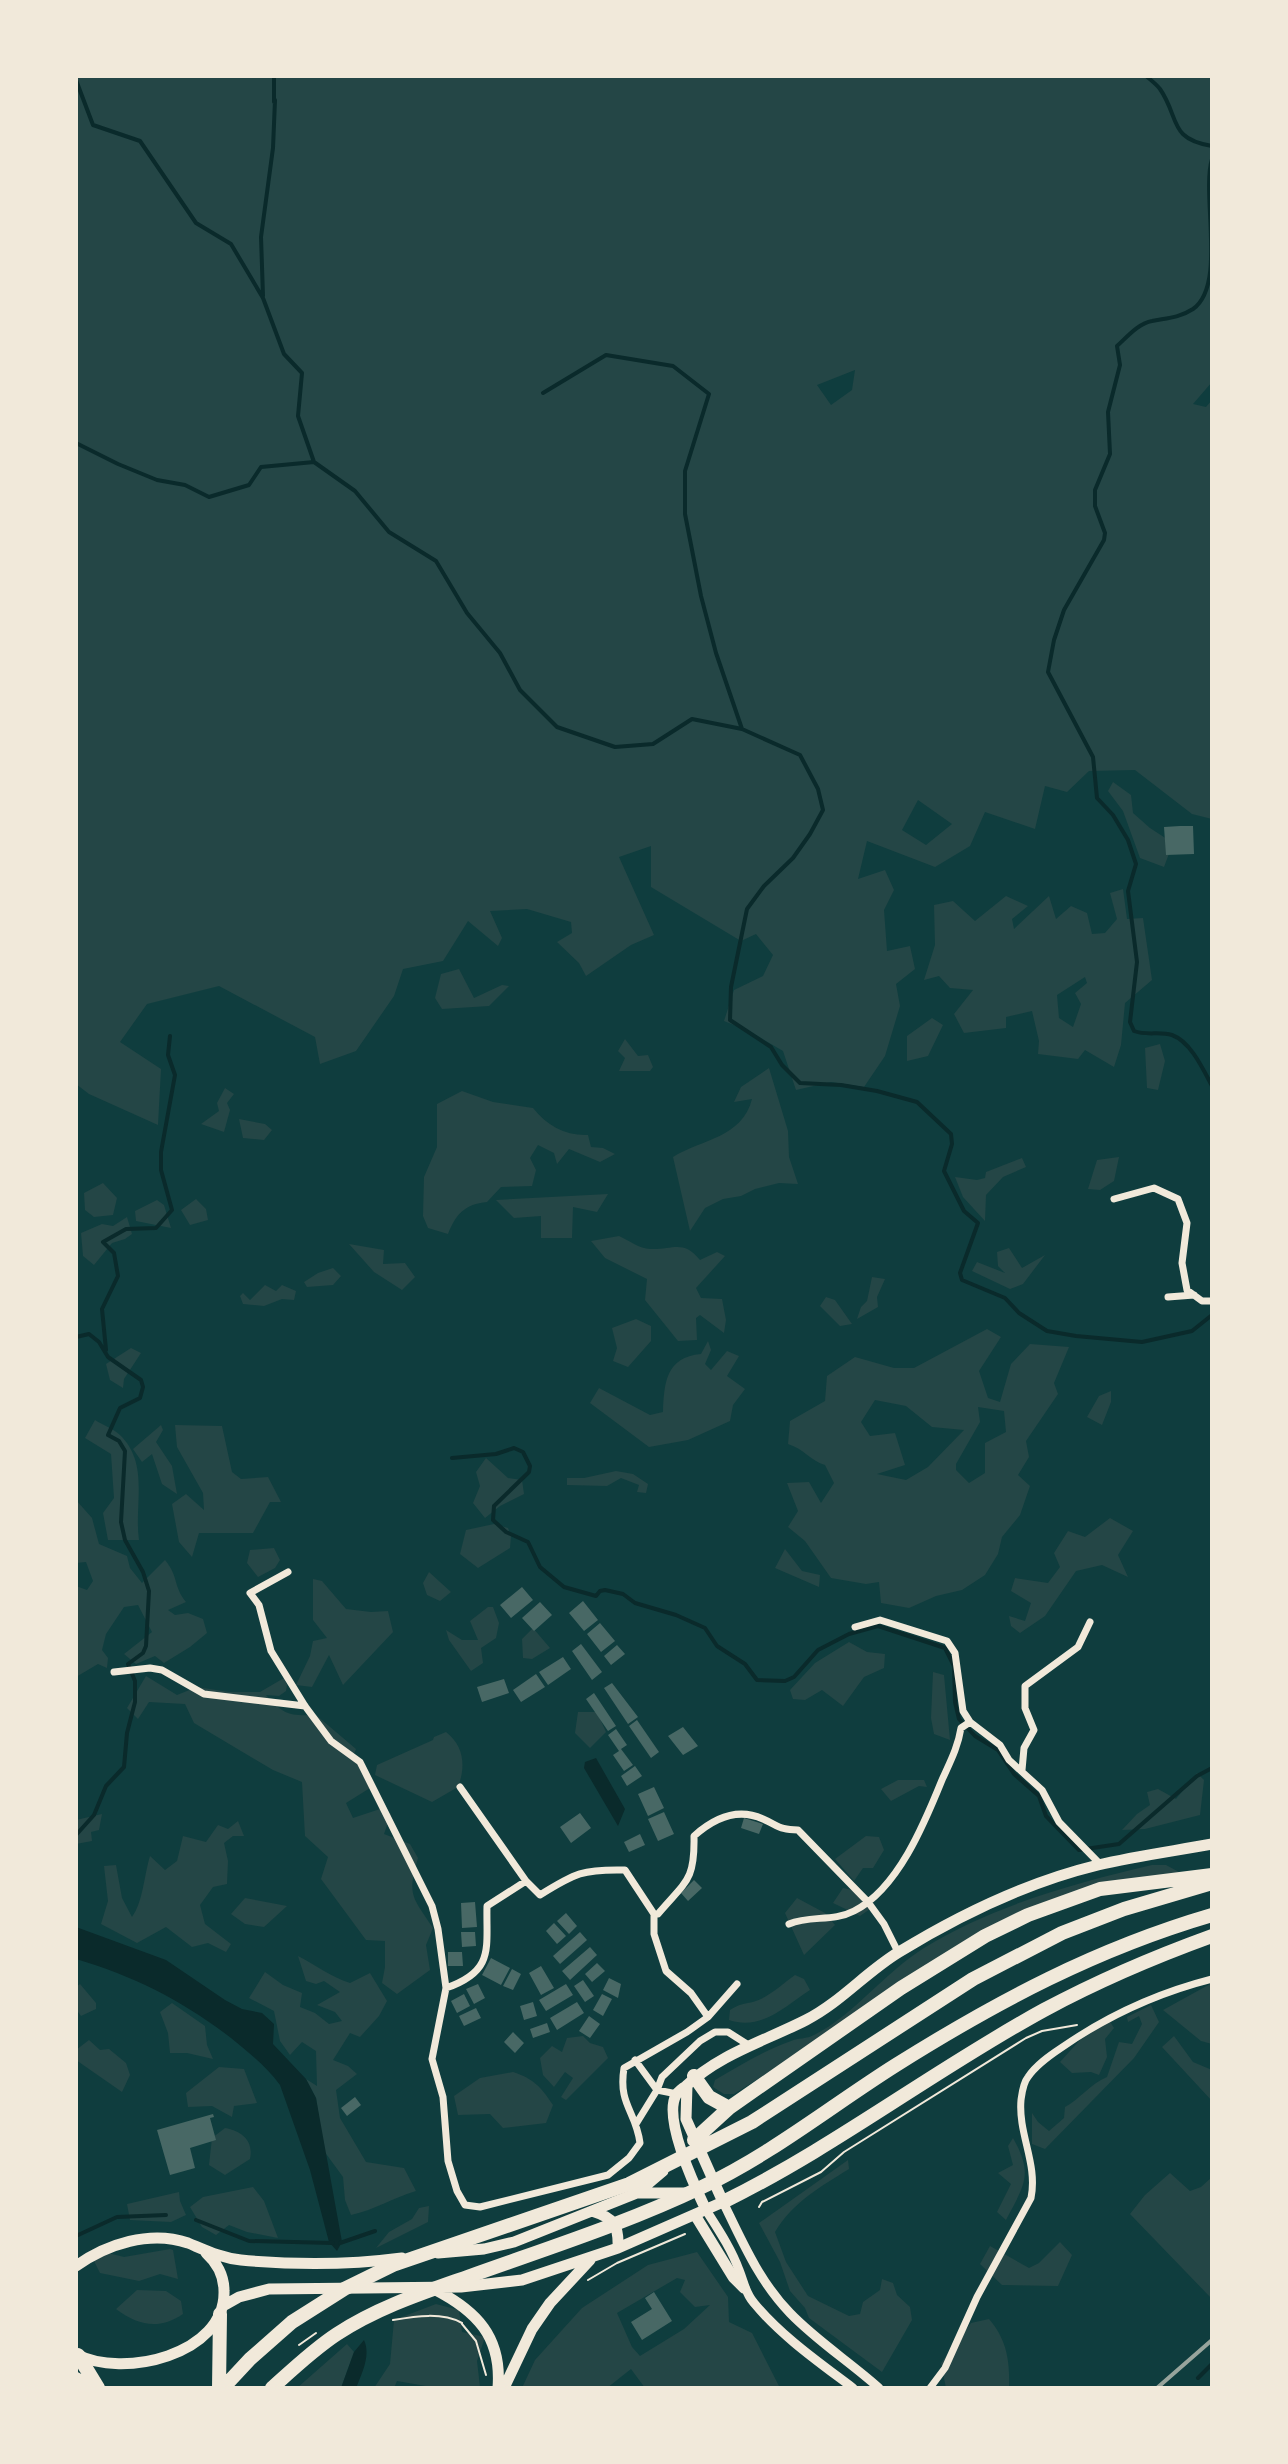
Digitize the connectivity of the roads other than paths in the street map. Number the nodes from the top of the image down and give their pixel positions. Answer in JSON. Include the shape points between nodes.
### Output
{"nodes":[{"id":1,"x":1114,"y":1199,"type":"dead end"},
{"id":2,"x":1195,"y":1295,"type":"junction"},
{"id":3,"x":1168,"y":1297,"type":"dead end"},
{"id":4,"x":1212,"y":1301,"type":"edge"},
{"id":5,"x":288,"y":1572,"type":"dead end"},
{"id":6,"x":1090,"y":1622,"type":"dead end"},
{"id":7,"x":855,"y":1627,"type":"dead end"},
{"id":8,"x":114,"y":1672,"type":"dead end"},
{"id":9,"x":305,"y":1706,"type":"junction"},
{"id":10,"x":966,"y":1725,"type":"junction"},
{"id":11,"x":1022,"y":1770,"type":"junction"},
{"id":12,"x":460,"y":1787,"type":"dead end"},
{"id":13,"x":1212,"y":1844,"type":"edge"},
{"id":14,"x":1100,"y":1864,"type":"junction"},
{"id":15,"x":1212,"y":1875,"type":"edge"},
{"id":16,"x":526,"y":1881,"type":"junction"},
{"id":17,"x":1212,"y":1883,"type":"edge"},
{"id":18,"x":868,"y":1902,"type":"junction"},
{"id":19,"x":654,"y":1914,"type":"junction"},
{"id":20,"x":1212,"y":1915,"type":"edge"},
{"id":21,"x":789,"y":1924,"type":"dead end"},
{"id":22,"x":1212,"y":1936,"type":"edge"},
{"id":23,"x":898,"y":1952,"type":"junction"},
{"id":24,"x":1212,"y":1979,"type":"edge"},
{"id":25,"x":737,"y":1984,"type":"dead end"},
{"id":26,"x":446,"y":1988,"type":"junction"},
{"id":27,"x":708,"y":2017,"type":"junction"},
{"id":28,"x":750,"y":2046,"type":"junction"},
{"id":29,"x":635,"y":2060,"type":"junction"},
{"id":30,"x":690,"y":2081,"type":"junction"},
{"id":31,"x":657,"y":2090,"type":"junction"},
{"id":32,"x":677,"y":2094,"type":"junction"},
{"id":33,"x":729,"y":2108,"type":"junction"},
{"id":34,"x":636,"y":2124,"type":"junction"},
{"id":35,"x":694,"y":2140,"type":"junction"},
{"id":36,"x":682,"y":2152,"type":"junction"},
{"id":37,"x":637,"y":2193,"type":"junction"},
{"id":38,"x":699,"y":2196,"type":"junction"},
{"id":39,"x":723,"y":2202,"type":"junction"},
{"id":40,"x":591,"y":2211,"type":"junction"},
{"id":41,"x":701,"y":2212,"type":"junction"},
{"id":42,"x":618,"y":2248,"type":"junction"},
{"id":43,"x":202,"y":2250,"type":"junction"},
{"id":44,"x":592,"y":2258,"type":"junction"},
{"id":45,"x":76,"y":2266,"type":"edge"},
{"id":46,"x":429,"y":2287,"type":"junction"},
{"id":47,"x":744,"y":2288,"type":"joint"},
{"id":48,"x":222,"y":2310,"type":"junction"},
{"id":49,"x":77,"y":2355,"type":"edge"},
{"id":50,"x":76,"y":2379,"type":"edge"},
{"id":51,"x":89,"y":2388,"type":"edge"},
{"id":52,"x":98,"y":2388,"type":"edge"},
{"id":53,"x":221,"y":2388,"type":"edge"},
{"id":54,"x":272,"y":2388,"type":"edge"},
{"id":55,"x":498,"y":2388,"type":"edge"},
{"id":56,"x":504,"y":2388,"type":"edge"},
{"id":57,"x":853,"y":2388,"type":"edge"},
{"id":58,"x":879,"y":2388,"type":"edge"},
{"id":59,"x":930,"y":2388,"type":"edge"}],
"edges":[{"from":1,"to":2,"type":"street","via":[[1154,1188],[1178,1199],[1187,1223],[1182,1263],[1187,1290]]},
{"from":2,"to":3,"type":"street"},
{"from":2,"to":4,"type":"street"},
{"from":5,"to":9,"type":"street","via":[[250,1593],[259,1605],[271,1651]]},
{"from":6,"to":11,"type":"street","via":[[1078,1647],[1025,1686],[1025,1708],[1034,1730],[1024,1748]]},
{"from":7,"to":10,"type":"street","via":[[880,1620],[947,1641],[955,1653]]},
{"from":8,"to":9,"type":"street","via":[[162,1670],[204,1694]]},
{"from":9,"to":26,"type":"street","via":[[331,1741],[360,1762],[423,1883],[438,1929]]},
{"from":10,"to":11,"type":"street","via":[[1000,1745]]},
{"from":10,"to":18,"type":"street","via":[[917,1840]]},
{"from":11,"to":14,"type":"street","via":[[1042,1790],[1059,1822]]},
{"from":12,"to":16,"type":"street"},
{"from":13,"to":14,"type":"main road"},
{"from":14,"to":23,"type":"main road","via":[[976,1909]]},
{"from":15,"to":33,"type":"highway","via":[[1114,1886],[1017,1920],[901,1988]]},
{"from":16,"to":19,"type":"street","via":[[540,1895],[589,1869],[625,1870]]},
{"from":16,"to":26,"type":"street","via":[[487,1906],[484,1963]]},
{"from":17,"to":53,"type":"highway","via":[[1124,1909],[1037,1946],[935,2002],[752,2122],[629,2184],[393,2265],[344,2289],[292,2322]]},
{"from":18,"to":19,"type":"street","via":[[798,1830],[781,1830],[748,1813],[710,1821],[694,1836],[691,1875]]},
{"from":18,"to":21,"type":"street","via":[[837,1918]]},
{"from":18,"to":23,"type":"street"},
{"from":19,"to":27,"type":"street","via":[[654,1934],[666,1971]]},
{"from":20,"to":54,"type":"highway","via":[[1075,1964],[989,2008],[766,2153],[704,2187],[363,2319]]},
{"from":22,"to":39,"type":"highway","via":[[1124,1970],[1043,2011],[805,2159]]},
{"from":23,"to":28,"type":"main road","via":[[806,2020]]},
{"from":24,"to":59,"type":"street","via":[[1126,2010],[1074,2039],[1028,2076],[1020,2123],[1032,2167],[1031,2198]]},
{"from":25,"to":27,"type":"street"},
{"from":26,"to":34,"type":"street","via":[[432,2059],[443,2097],[448,2161],[465,2205],[480,2207],[608,2175],[640,2143]]},
{"from":27,"to":29,"type":"street"},
{"from":28,"to":30,"type":"main road"},
{"from":28,"to":31,"type":"street","via":[[728,2032],[715,2032],[670,2067]]},
{"from":29,"to":31,"type":"street"},
{"from":29,"to":34,"type":"street","via":[[624,2068],[621,2086]]},
{"from":30,"to":32,"type":"main road"},
{"from":30,"to":33,"type":"highway"},
{"from":30,"to":35,"type":"main road","via":[[685,2110]]},
{"from":31,"to":32,"type":"street"},
{"from":31,"to":34,"type":"street"},
{"from":32,"to":36,"type":"main road","via":[[674,2109]]},
{"from":33,"to":35,"type":"highway"},
{"from":35,"to":36,"type":"main road"},
{"from":35,"to":39,"type":"main road"},
{"from":36,"to":37,"type":"main road"},
{"from":36,"to":38,"type":"main road"},
{"from":37,"to":38,"type":"main road"},
{"from":37,"to":40,"type":"main road"},
{"from":38,"to":39,"type":"main road"},
{"from":38,"to":41,"type":"main road"},
{"from":39,"to":41,"type":"main road"},
{"from":39,"to":58,"type":"street","via":[[753,2264],[780,2302]]},
{"from":40,"to":42,"type":"main road","via":[[616,2224]]},
{"from":40,"to":43,"type":"main road","via":[[499,2246],[383,2261],[257,2261]]},
{"from":41,"to":42,"type":"main road"},
{"from":41,"to":47,"type":"main road","via":[[733,2277]]},
{"from":42,"to":44,"type":"main road"},
{"from":43,"to":45,"type":"main road","via":[[179,2241],[141,2240],[103,2249]]},
{"from":43,"to":48,"type":"main road","via":[[222,2276]]},
{"from":44,"to":46,"type":"main road","via":[[494,2285]]},
{"from":44,"to":56,"type":"main road","via":[[532,2329]]},
{"from":46,"to":48,"type":"main road","via":[[269,2289],[239,2297]]},
{"from":46,"to":55,"type":"main road","via":[[483,2325],[497,2356]]},
{"from":47,"to":57,"type":"street","via":[[792,2340]]},
{"from":48,"to":49,"type":"main road","via":[[196,2341],[156,2360],[108,2363]]},
{"from":48,"to":53,"type":"highway"},
{"from":49,"to":52,"type":"highway"},
{"from":50,"to":51,"type":"highway"}]}
